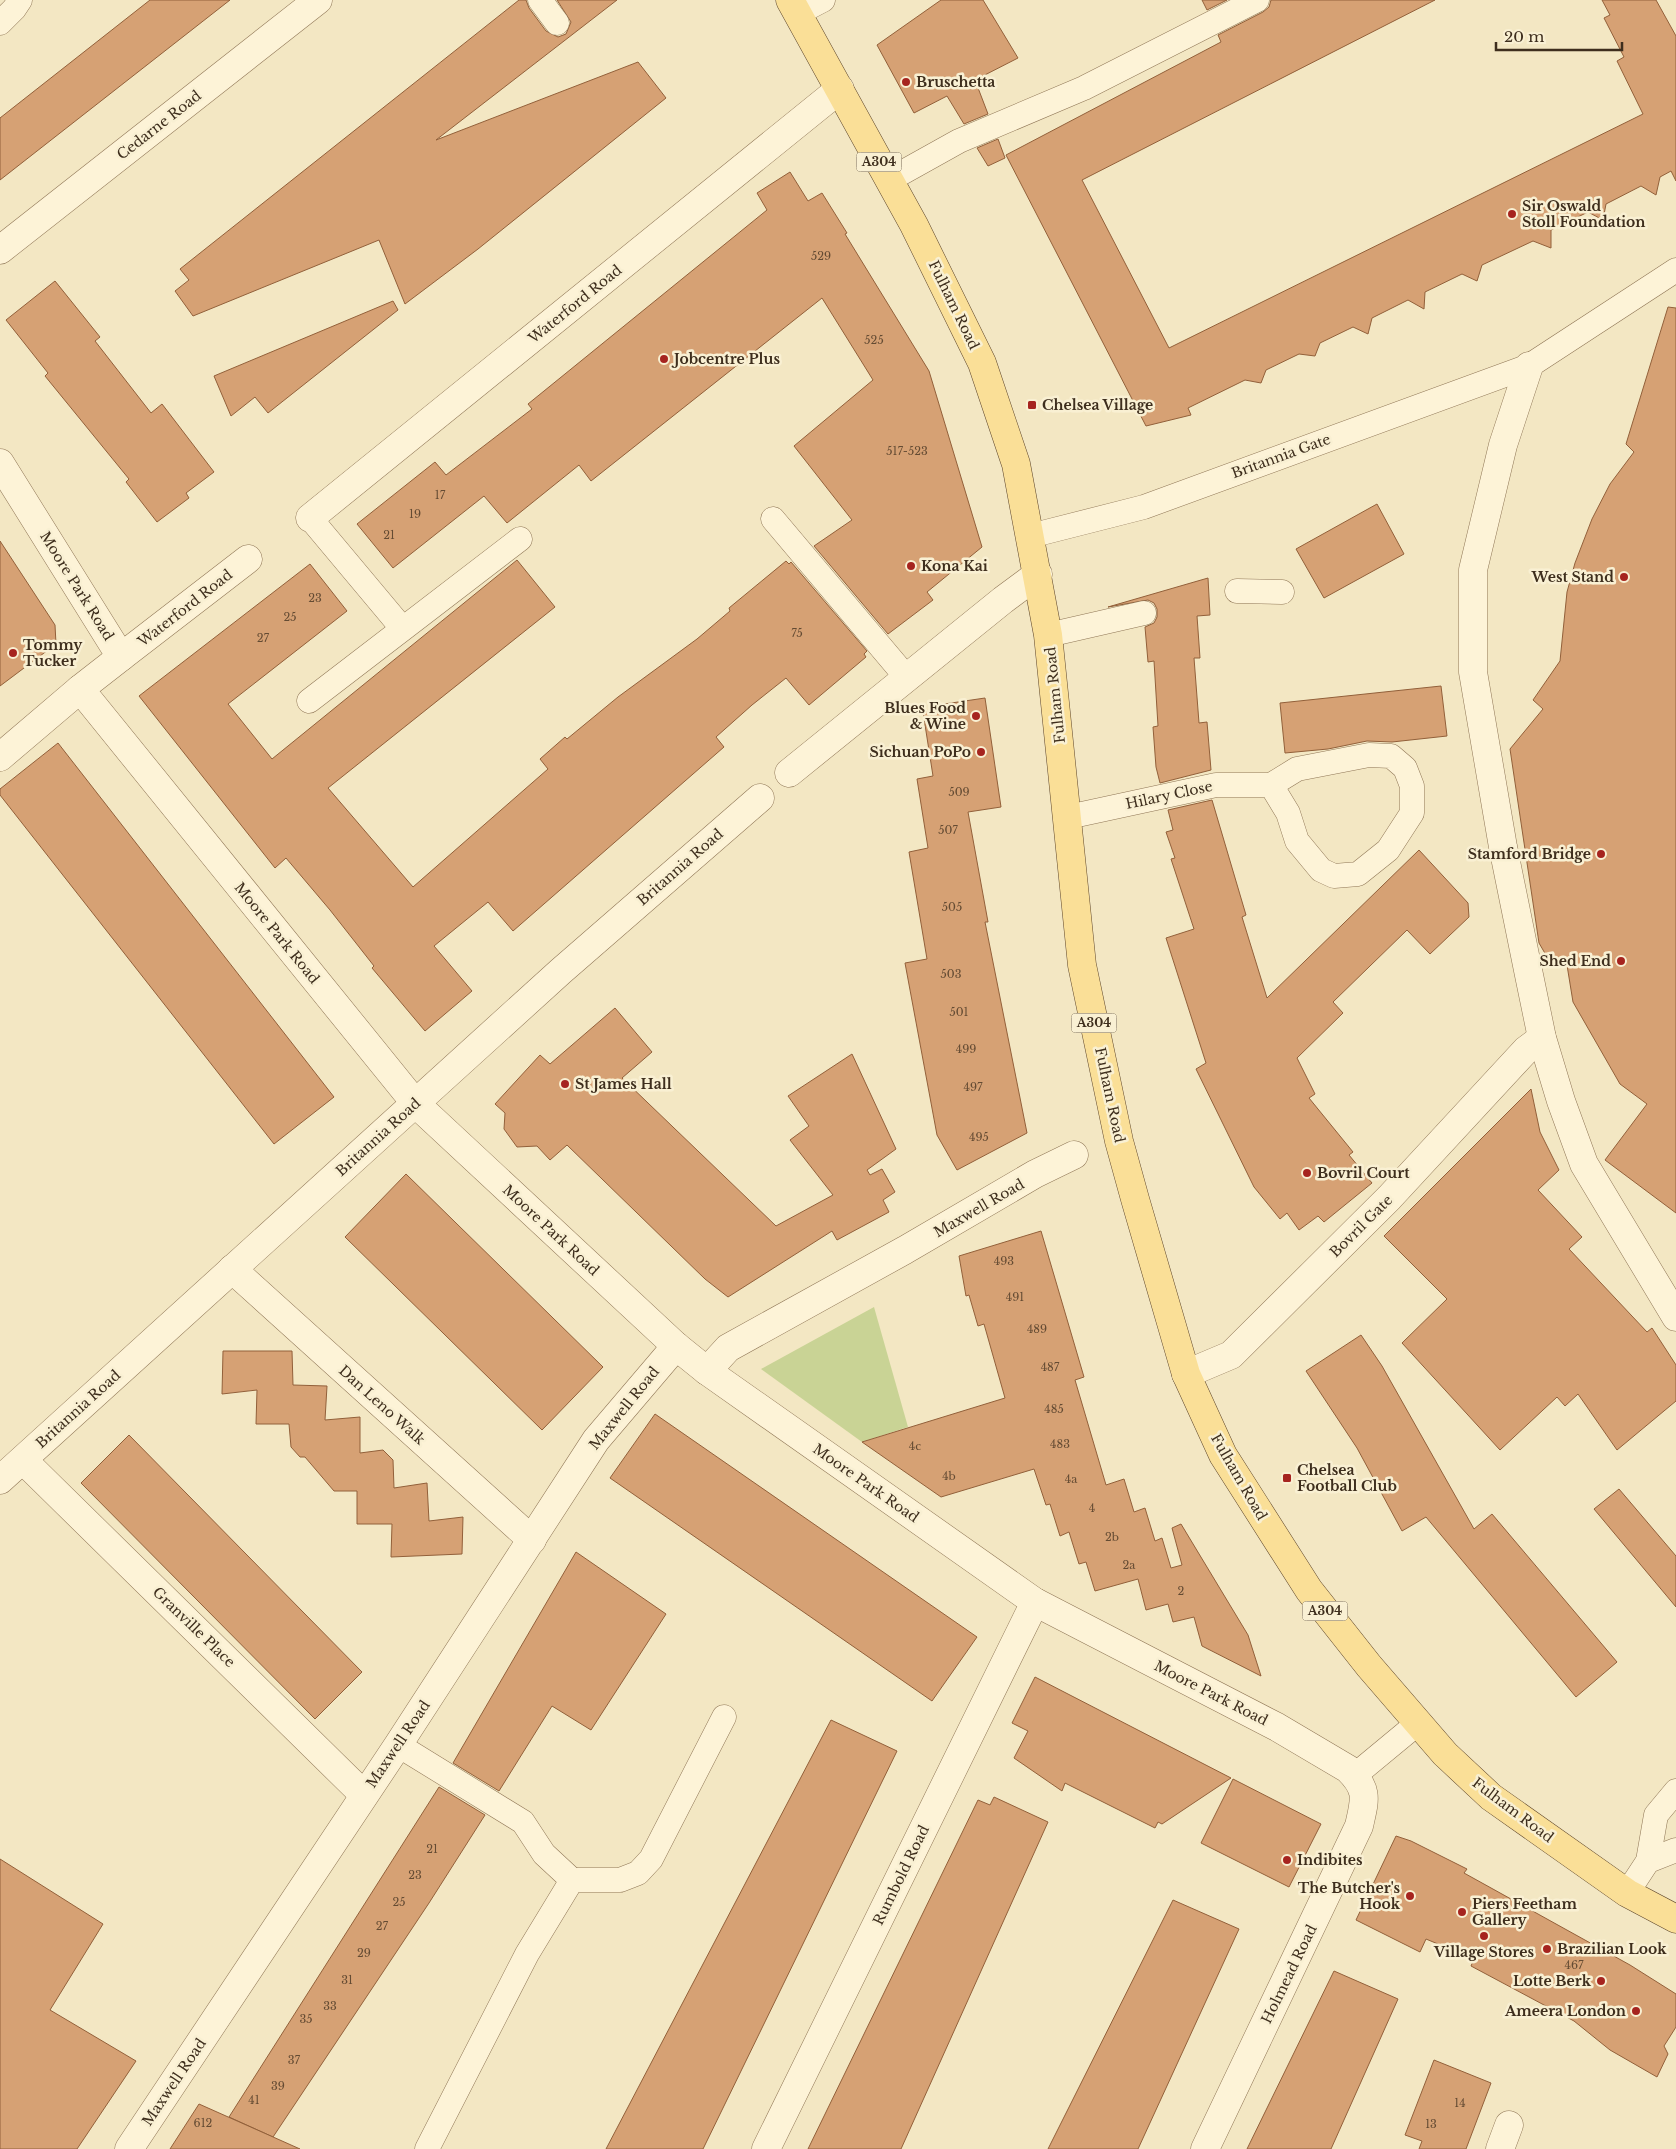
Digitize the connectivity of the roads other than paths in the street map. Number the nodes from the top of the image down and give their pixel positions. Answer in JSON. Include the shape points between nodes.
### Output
{"nodes":[{"id":1,"x":20,"y":0,"type":"edge"},
{"id":2,"x":318,"y":0,"type":"edge"},
{"id":3,"x":540,"y":0,"type":"edge"},
{"id":4,"x":823,"y":0,"type":"edge"},
{"id":5,"x":1257,"y":0,"type":"edge"},
{"id":6,"x":794,"y":6,"type":"edge"},
{"id":7,"x":0,"y":23,"type":"edge"},
{"id":8,"x":557,"y":23,"type":"dead end"},
{"id":9,"x":840,"y":89,"type":"junction"},
{"id":10,"x":889,"y":180,"type":"junction"},
{"id":11,"x":0,"y":250,"type":"edge"},
{"id":12,"x":1676,"y":270,"type":"edge"},
{"id":13,"x":1529,"y":366,"type":"junction"},
{"id":14,"x":0,"y":463,"type":"edge"},
{"id":15,"x":310,"y":518,"type":"joint"},
{"id":16,"x":773,"y":519,"type":"dead end"},
{"id":17,"x":1030,"y":536,"type":"junction"},
{"id":18,"x":520,"y":539,"type":"dead end"},
{"id":19,"x":248,"y":559,"type":"dead end"},
{"id":20,"x":1038,"y":574,"type":"junction"},
{"id":21,"x":1237,"y":590,"type":"dead end"},
{"id":22,"x":1282,"y":592,"type":"dead end"},
{"id":23,"x":1144,"y":613,"type":"dead end"},
{"id":24,"x":402,"y":628,"type":"junction"},
{"id":25,"x":1048,"y":635,"type":"junction"},
{"id":26,"x":121,"y":657,"type":"junction"},
{"id":27,"x":906,"y":678,"type":"junction"},
{"id":28,"x":80,"y":689,"type":"junction"},
{"id":29,"x":309,"y":701,"type":"dead end"},
{"id":30,"x":0,"y":757,"type":"edge"},
{"id":31,"x":789,"y":773,"type":"dead end"},
{"id":32,"x":1271,"y":785,"type":"junction"},
{"id":33,"x":760,"y":798,"type":"dead end"},
{"id":34,"x":1068,"y":816,"type":"junction"},
{"id":35,"x":1542,"y":1038,"type":"junction"},
{"id":36,"x":416,"y":1104,"type":"junction"},
{"id":37,"x":1074,"y":1155,"type":"dead end"},
{"id":38,"x":232,"y":1269,"type":"junction"},
{"id":39,"x":1676,"y":1317,"type":"edge"},
{"id":40,"x":676,"y":1346,"type":"junction"},
{"id":41,"x":707,"y":1371,"type":"junction"},
{"id":42,"x":1186,"y":1374,"type":"junction"},
{"id":43,"x":23,"y":1460,"type":"junction"},
{"id":44,"x":0,"y":1480,"type":"edge"},
{"id":45,"x":532,"y":1540,"type":"junction"},
{"id":46,"x":1035,"y":1602,"type":"junction"},
{"id":47,"x":724,"y":1717,"type":"dead end"},
{"id":48,"x":1418,"y":1723,"type":"junction"},
{"id":49,"x":398,"y":1745,"type":"junction"},
{"id":50,"x":1360,"y":1786,"type":"junction"},
{"id":51,"x":1676,"y":1791,"type":"edge"},
{"id":52,"x":364,"y":1794,"type":"junction"},
{"id":53,"x":1676,"y":1850,"type":"edge"},
{"id":54,"x":1648,"y":1861,"type":"junction"},
{"id":55,"x":572,"y":1880,"type":"junction"},
{"id":56,"x":1628,"y":1893,"type":"junction"},
{"id":57,"x":1676,"y":1919,"type":"edge"},
{"id":58,"x":129,"y":2149,"type":"edge"},
{"id":59,"x":427,"y":2149,"type":"edge"},
{"id":60,"x":766,"y":2149,"type":"edge"},
{"id":61,"x":1205,"y":2149,"type":"edge"}],
"edges":[{"from":1,"to":7,"type":"lane"},
{"from":2,"to":11,"type":"street","name":"Cedarne Road"},
{"from":3,"to":8,"type":"lane"},
{"from":4,"to":6,"type":"lane"},
{"from":5,"to":10,"type":"lane","via":[[1084,88],[959,141]]},
{"from":6,"to":9,"type":"main road","name":"Fulham Road","number":"A304"},
{"from":9,"to":10,"type":"main road","name":"Fulham Road","number":"A304"},
{"from":9,"to":15,"type":"street","name":"Waterford Road"},
{"from":10,"to":17,"type":"main road","name":"Fulham Road","number":"A304","via":[[982,363],[1016,464]]},
{"from":12,"to":13,"type":"lane","name":"Britannia Gate"},
{"from":13,"to":17,"type":"lane","name":"Britannia Gate","via":[[1144,507]]},
{"from":13,"to":35,"type":"street","via":[[1503,445],[1473,570],[1473,672]]},
{"from":14,"to":26,"type":"street","name":"Moore Park Road"},
{"from":15,"to":24,"type":"lane"},
{"from":16,"to":27,"type":"lane"},
{"from":17,"to":20,"type":"main road","name":"Fulham Road","number":"A304"},
{"from":18,"to":24,"type":"lane"},
{"from":19,"to":26,"type":"street","name":"Waterford Road"},
{"from":20,"to":25,"type":"main road","name":"Fulham Road","number":"A304"},
{"from":20,"to":27,"type":"street"},
{"from":21,"to":22,"type":"lane"},
{"from":23,"to":25,"type":"lane"},
{"from":24,"to":29,"type":"lane"},
{"from":25,"to":34,"type":"main road","name":"Fulham Road","number":"A304"},
{"from":26,"to":28,"type":"street","name":"Moore Park Road"},
{"from":27,"to":31,"type":"street"},
{"from":28,"to":30,"type":"street"},
{"from":28,"to":36,"type":"street","name":"Moore Park Road"},
{"from":32,"to":32,"type":"lane","via":[[1288,813],[1298,841],[1321,870],[1334,876],[1358,874],[1388,850],[1412,812],[1412,786],[1405,768],[1391,756],[1369,755],[1297,769]]},
{"from":32,"to":34,"type":"lane","name":"Hilary Close","via":[[1216,785]]},
{"from":33,"to":36,"type":"street","name":"Britannia Road","via":[[561,971]]},
{"from":34,"to":42,"type":"main road","name":"Fulham Road","number":"A304","via":[[1082,965],[1090,1004],[1119,1141]]},
{"from":35,"to":39,"type":"street","via":[[1584,1164]]},
{"from":35,"to":42,"type":"street","name":"Bovril Gate","via":[[1526,1050],[1389,1198],[1232,1355]]},
{"from":36,"to":38,"type":"street","name":"Britannia Road"},
{"from":36,"to":40,"type":"street","name":"Moore Park Road"},
{"from":37,"to":41,"type":"street","name":"Maxwell Road","via":[[728,1348]]},
{"from":38,"to":43,"type":"street","name":"Britannia Road"},
{"from":38,"to":45,"type":"street","name":"Dan Leno Walk"},
{"from":40,"to":41,"type":"street","name":"Moore Park Road"},
{"from":40,"to":45,"type":"street","name":"Maxwell Road","via":[[596,1440]]},
{"from":41,"to":46,"type":"street","name":"Moore Park Road"},
{"from":42,"to":48,"type":"main road","name":"Fulham Road","number":"A304","via":[[1223,1455],[1309,1590]]},
{"from":43,"to":44,"type":"street","name":"Britannia Road"},
{"from":43,"to":52,"type":"street","name":"Granville Place"},
{"from":45,"to":49,"type":"street","name":"Maxwell Road"},
{"from":46,"to":50,"type":"street","name":"Moore Park Road","via":[[1277,1727],[1348,1769]]},
{"from":46,"to":60,"type":"street","name":"Rumbold Road"},
{"from":47,"to":55,"type":"lane","via":[[651,1859],[638,1874],[620,1880]]},
{"from":48,"to":50,"type":"lane"},
{"from":48,"to":56,"type":"main road","name":"Fulham Road","number":"A304","via":[[1445,1754],[1491,1797]]},
{"from":49,"to":52,"type":"street","name":"Maxwell Road"},
{"from":49,"to":55,"type":"lane","via":[[523,1822],[544,1854]]},
{"from":50,"to":61,"type":"street","name":"Holmead Road","via":[[1360,1826]]},
{"from":51,"to":54,"type":"lane","via":[[1656,1815]]},
{"from":52,"to":58,"type":"street","name":"Maxwell Road"},
{"from":53,"to":54,"type":"lane"},
{"from":54,"to":56,"type":"lane"},
{"from":55,"to":59,"type":"lane","via":[[527,1954]]},
{"from":56,"to":57,"type":"main road","name":"Fulham Road","number":"A304"}]}
